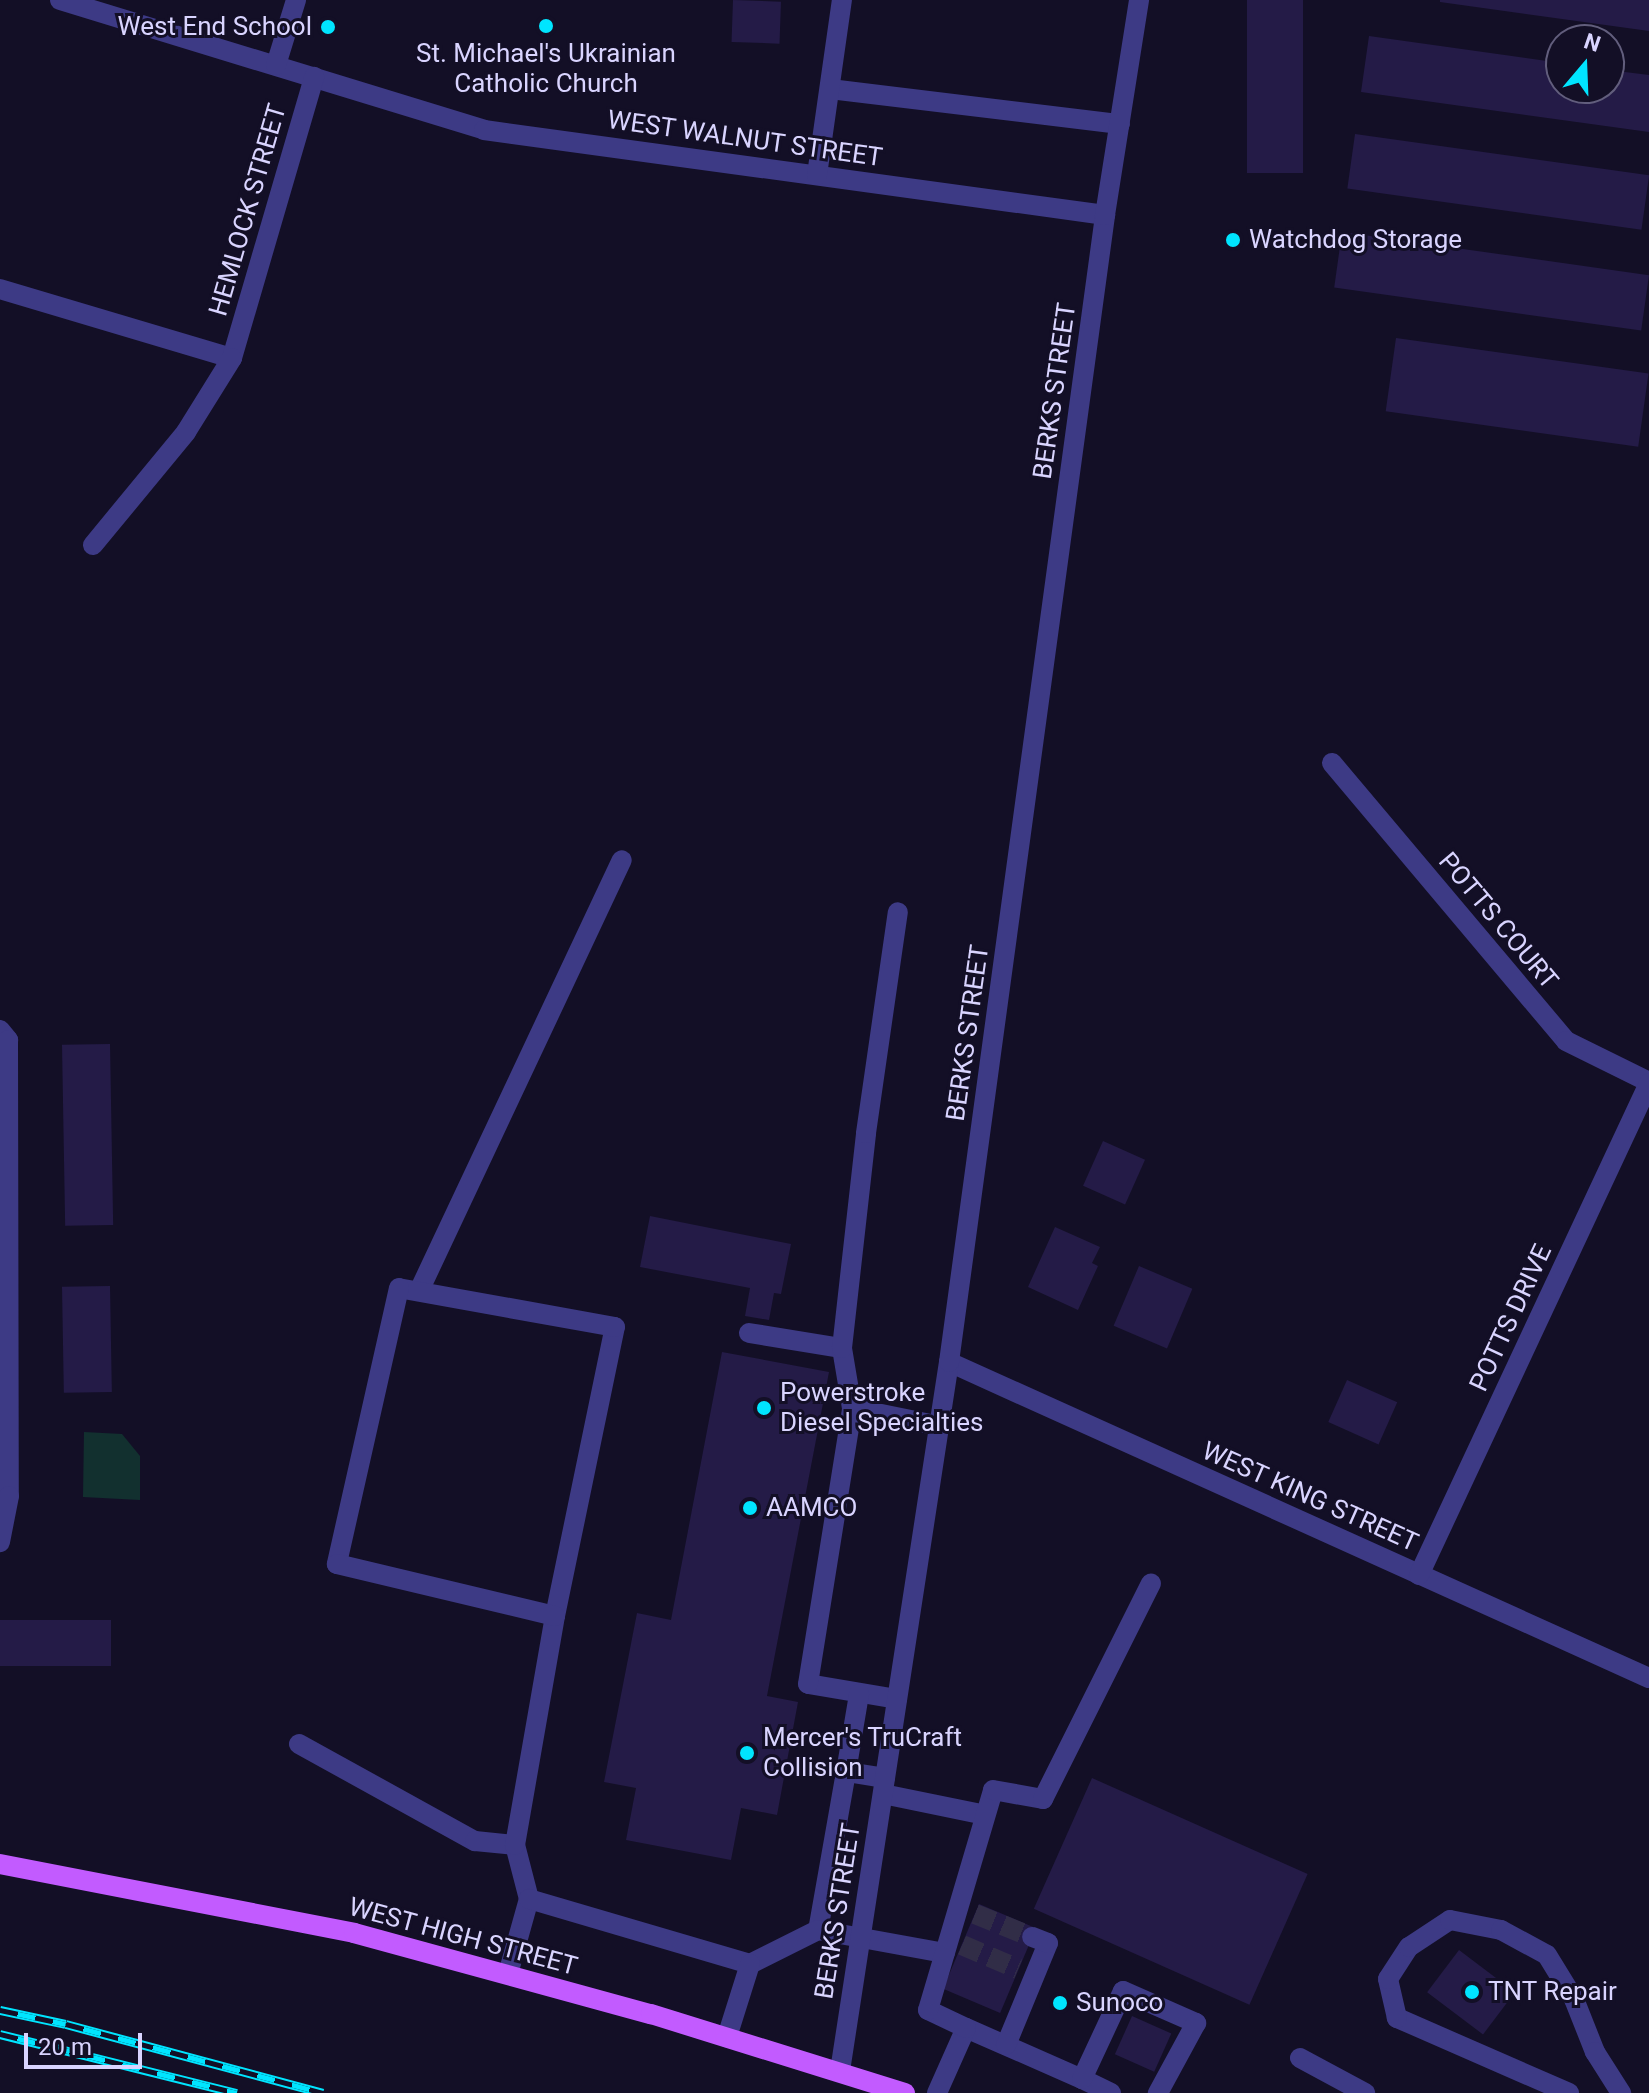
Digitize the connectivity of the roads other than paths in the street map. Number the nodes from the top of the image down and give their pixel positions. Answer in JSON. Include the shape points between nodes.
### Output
{"nodes":[{"id":1,"x":60,"y":0,"type":"edge"},
{"id":2,"x":296,"y":0,"type":"edge"},
{"id":3,"x":842,"y":0,"type":"edge"},
{"id":4,"x":1139,"y":0,"type":"edge"},
{"id":5,"x":276,"y":65,"type":"junction"},
{"id":6,"x":314,"y":77,"type":"junction"},
{"id":7,"x":830,"y":89,"type":"junction"},
{"id":8,"x":1120,"y":124,"type":"junction"},
{"id":9,"x":817,"y":175,"type":"junction"},
{"id":10,"x":1105,"y":215,"type":"junction"},
{"id":11,"x":0,"y":289,"type":"edge"},
{"id":12,"x":232,"y":358,"type":"junction"},
{"id":13,"x":93,"y":545,"type":"dead end"},
{"id":14,"x":1332,"y":763,"type":"dead end"},
{"id":15,"x":622,"y":860,"type":"dead end"},
{"id":16,"x":898,"y":912,"type":"dead end"},
{"id":17,"x":0,"y":1030,"type":"edge"},
{"id":18,"x":1649,"y":1082,"type":"edge"},
{"id":19,"x":419,"y":1291,"type":"junction"},
{"id":20,"x":749,"y":1333,"type":"dead end"},
{"id":21,"x":842,"y":1348,"type":"junction"},
{"id":22,"x":949,"y":1362,"type":"junction"},
{"id":23,"x":852,"y":1408,"type":"junction"},
{"id":24,"x":940,"y":1426,"type":"junction"},
{"id":25,"x":0,"y":1542,"type":"edge"},
{"id":26,"x":1419,"y":1575,"type":"junction"},
{"id":27,"x":1151,"y":1583,"type":"dead end"},
{"id":28,"x":555,"y":1616,"type":"junction"},
{"id":29,"x":1649,"y":1678,"type":"edge"},
{"id":30,"x":859,"y":1694,"type":"junction"},
{"id":31,"x":897,"y":1699,"type":"junction"},
{"id":32,"x":299,"y":1744,"type":"dead end"},
{"id":33,"x":846,"y":1772,"type":"junction"},
{"id":34,"x":884,"y":1786,"type":"junction"},
{"id":35,"x":985,"y":1815,"type":"junction"},
{"id":36,"x":515,"y":1845,"type":"junction"},
{"id":37,"x":0,"y":1864,"type":"edge"},
{"id":38,"x":529,"y":1899,"type":"junction"},
{"id":39,"x":818,"y":1930,"type":"junction"},
{"id":40,"x":861,"y":1936,"type":"junction"},
{"id":41,"x":1032,"y":1937,"type":"dead end"},
{"id":42,"x":952,"y":1946,"type":"junction"},
{"id":43,"x":750,"y":1964,"type":"junction"},
{"id":44,"x":508,"y":1974,"type":"junction"},
{"id":45,"x":966,"y":2028,"type":"junction"},
{"id":46,"x":727,"y":2037,"type":"junction"},
{"id":47,"x":1006,"y":2045,"type":"junction"},
{"id":48,"x":1300,"y":2058,"type":"dead end"},
{"id":49,"x":840,"y":2071,"type":"junction"},
{"id":50,"x":1082,"y":2079,"type":"junction"},
{"id":51,"x":905,"y":2093,"type":"edge"},
{"id":52,"x":937,"y":2093,"type":"edge"},
{"id":53,"x":1111,"y":2093,"type":"edge"},
{"id":54,"x":1158,"y":2093,"type":"edge"},
{"id":55,"x":1365,"y":2093,"type":"edge"},
{"id":56,"x":1569,"y":2093,"type":"edge"},
{"id":57,"x":1621,"y":2093,"type":"edge"}],
"edges":[{"from":1,"to":5,"type":"street","name":"WEST WALNUT STREET"},
{"from":2,"to":5,"type":"street"},
{"from":3,"to":7,"type":"street"},
{"from":4,"to":8,"type":"street","name":"BERKS STREET"},
{"from":5,"to":6,"type":"street","name":"WEST WALNUT STREET"},
{"from":6,"to":9,"type":"street","name":"WEST WALNUT STREET","via":[[484,130]]},
{"from":6,"to":12,"type":"street","name":"HEMLOCK STREET"},
{"from":7,"to":8,"type":"street"},
{"from":7,"to":9,"type":"street"},
{"from":8,"to":10,"type":"street","name":"BERKS STREET"},
{"from":9,"to":10,"type":"street","name":"WEST WALNUT STREET"},
{"from":10,"to":22,"type":"street","name":"BERKS STREET"},
{"from":11,"to":12,"type":"street","name":"HEMLOCK STREET"},
{"from":12,"to":13,"type":"street","name":"HEMLOCK STREET","via":[[186,432]]},
{"from":14,"to":18,"type":"street","name":"POTTS COURT","via":[[1566,1041]]},
{"from":15,"to":19,"type":"street"},
{"from":16,"to":21,"type":"street"},
{"from":17,"to":25,"type":"street","via":[[8,1040],[9,1496]]},
{"from":18,"to":26,"type":"street","name":"POTTS DRIVE"},
{"from":19,"to":28,"type":"street","via":[[615,1327]]},
{"from":19,"to":28,"type":"street","via":[[399,1288],[337,1564]]},
{"from":20,"to":21,"type":"street"},
{"from":21,"to":23,"type":"street"},
{"from":22,"to":24,"type":"street","name":"BERKS STREET"},
{"from":22,"to":26,"type":"street","name":"WEST KING STREET"},
{"from":23,"to":24,"type":"street"},
{"from":23,"to":30,"type":"street","via":[[808,1684]]},
{"from":24,"to":31,"type":"street","name":"BERKS STREET"},
{"from":26,"to":29,"type":"street","name":"WEST KING STREET"},
{"from":27,"to":35,"type":"street","via":[[1043,1799],[993,1790]]},
{"from":28,"to":36,"type":"street"},
{"from":30,"to":31,"type":"street"},
{"from":30,"to":33,"type":"street"},
{"from":31,"to":34,"type":"street","name":"BERKS STREET"},
{"from":32,"to":36,"type":"street","via":[[475,1841]]},
{"from":33,"to":34,"type":"street"},
{"from":33,"to":39,"type":"street"},
{"from":34,"to":35,"type":"street"},
{"from":34,"to":40,"type":"street","name":"BERKS STREET"},
{"from":35,"to":42,"type":"street","via":[[967,1911]]},
{"from":36,"to":38,"type":"street"},
{"from":37,"to":44,"type":"main road","name":"WEST HIGH STREET","via":[[354,1933]]},
{"from":38,"to":43,"type":"street"},
{"from":38,"to":44,"type":"street"},
{"from":39,"to":40,"type":"street"},
{"from":39,"to":43,"type":"street"},
{"from":40,"to":42,"type":"street"},
{"from":40,"to":49,"type":"street","name":"BERKS STREET"},
{"from":41,"to":47,"type":"street","via":[[1048,1943],[1026,1972]]},
{"from":42,"to":45,"type":"street","via":[[928,2010]]},
{"from":43,"to":46,"type":"street"},
{"from":44,"to":46,"type":"main road","name":"WEST HIGH STREET"},
{"from":45,"to":47,"type":"street"},
{"from":45,"to":52,"type":"street"},
{"from":46,"to":49,"type":"main road","name":"WEST HIGH STREET"},
{"from":47,"to":50,"type":"street"},
{"from":48,"to":55,"type":"street"},
{"from":49,"to":51,"type":"main road","name":"WEST HIGH STREET"},
{"from":50,"to":53,"type":"street"},
{"from":50,"to":54,"type":"street","via":[[1123,1991],[1196,2023]]},
{"from":56,"to":57,"type":"street","via":[[1397,2018],[1388,1979],[1409,1947],[1450,1920],[1501,1930],[1547,1955]]}]}
